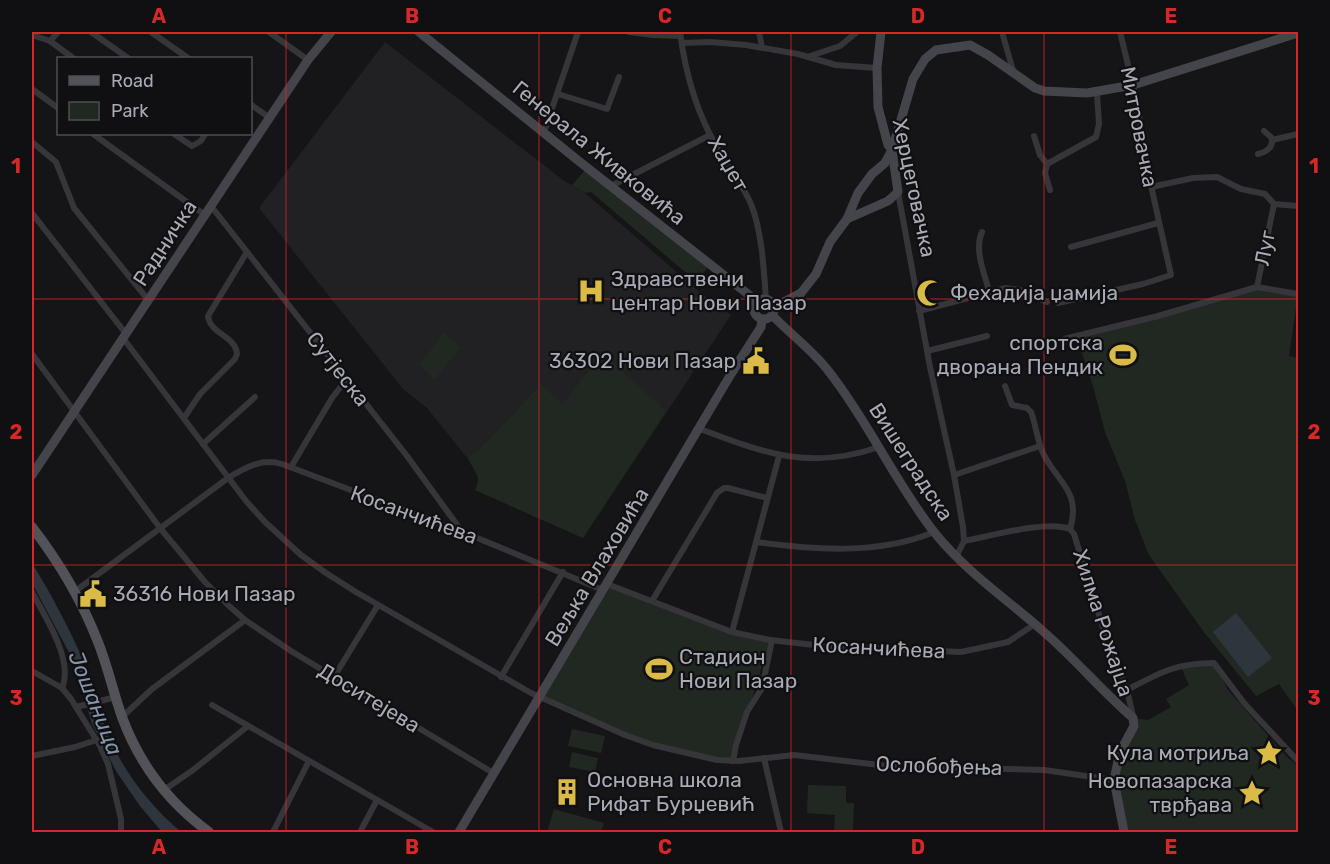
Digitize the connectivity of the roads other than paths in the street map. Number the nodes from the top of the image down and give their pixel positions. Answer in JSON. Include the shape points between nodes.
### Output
{"nodes":[{"id":1,"x":58,"y":32,"type":"edge"},
{"id":2,"x":91,"y":32,"type":"edge"},
{"id":3,"x":151,"y":32,"type":"edge"},
{"id":4,"x":269,"y":32,"type":"edge"},
{"id":5,"x":331,"y":32,"type":"edge"},
{"id":6,"x":419,"y":32,"type":"edge"},
{"id":7,"x":578,"y":32,"type":"edge"},
{"id":8,"x":629,"y":32,"type":"edge"},
{"id":9,"x":759,"y":32,"type":"edge"},
{"id":10,"x":856,"y":32,"type":"edge"},
{"id":11,"x":881,"y":32,"type":"edge"},
{"id":12,"x":1002,"y":32,"type":"edge"},
{"id":13,"x":1120,"y":32,"type":"edge"},
{"id":14,"x":1299,"y":33,"type":"edge"},
{"id":15,"x":32,"y":35,"type":"edge"},
{"id":16,"x":681,"y":37,"type":"edge"},
{"id":17,"x":50,"y":41,"type":"junction"},
{"id":18,"x":762,"y":47,"type":"junction"},
{"id":19,"x":810,"y":56,"type":"junction"},
{"id":20,"x":72,"y":57,"type":"edge"},
{"id":21,"x":124,"y":57,"type":"edge"},
{"id":22,"x":187,"y":57,"type":"edge"},
{"id":23,"x":308,"y":60,"type":"junction"},
{"id":24,"x":877,"y":68,"type":"junction"},
{"id":25,"x":1015,"y":75,"type":"junction"},
{"id":26,"x":619,"y":77,"type":"dead end"},
{"id":27,"x":1133,"y":85,"type":"junction"},
{"id":28,"x":32,"y":89,"type":"edge"},
{"id":29,"x":1097,"y":93,"type":"junction"},
{"id":30,"x":558,"y":94,"type":"junction"},
{"id":31,"x":252,"y":105,"type":"edge"},
{"id":32,"x":57,"y":107,"type":"edge"},
{"id":33,"x":270,"y":118,"type":"junction"},
{"id":34,"x":1264,"y":131,"type":"dead end"},
{"id":35,"x":544,"y":132,"type":"junction"},
{"id":36,"x":1299,"y":134,"type":"edge"},
{"id":37,"x":94,"y":135,"type":"edge"},
{"id":38,"x":176,"y":135,"type":"edge"},
{"id":39,"x":204,"y":135,"type":"edge"},
{"id":40,"x":710,"y":135,"type":"junction"},
{"id":41,"x":1034,"y":136,"type":"dead end"},
{"id":42,"x":1272,"y":140,"type":"junction"},
{"id":43,"x":32,"y":142,"type":"edge"},
{"id":44,"x":892,"y":150,"type":"junction"},
{"id":45,"x":1258,"y":154,"type":"dead end"},
{"id":46,"x":1047,"y":164,"type":"junction"},
{"id":47,"x":611,"y":186,"type":"junction"},
{"id":48,"x":1151,"y":187,"type":"junction"},
{"id":49,"x":1050,"y":190,"type":"dead end"},
{"id":50,"x":898,"y":192,"type":"junction"},
{"id":51,"x":1274,"y":204,"type":"junction"},
{"id":52,"x":211,"y":206,"type":"junction"},
{"id":53,"x":1299,"y":206,"type":"edge"},
{"id":54,"x":32,"y":213,"type":"edge"},
{"id":55,"x":205,"y":215,"type":"junction"},
{"id":56,"x":847,"y":219,"type":"junction"},
{"id":57,"x":1158,"y":223,"type":"junction"},
{"id":58,"x":982,"y":232,"type":"dead end"},
{"id":59,"x":1071,"y":248,"type":"dead end"},
{"id":60,"x":247,"y":252,"type":"junction"},
{"id":61,"x":1257,"y":287,"type":"junction"},
{"id":62,"x":989,"y":291,"type":"junction"},
{"id":63,"x":1299,"y":294,"type":"edge"},
{"id":64,"x":762,"y":301,"type":"junction"},
{"id":65,"x":148,"y":302,"type":"junction"},
{"id":66,"x":1047,"y":302,"type":"dead end"},
{"id":67,"x":1058,"y":303,"type":"dead end"},
{"id":68,"x":773,"y":311,"type":"junction"},
{"id":69,"x":919,"y":311,"type":"junction"},
{"id":70,"x":762,"y":319,"type":"junction"},
{"id":71,"x":124,"y":336,"type":"junction"},
{"id":72,"x":987,"y":336,"type":"dead end"},
{"id":73,"x":1064,"y":339,"type":"dead end"},
{"id":74,"x":927,"y":351,"type":"junction"},
{"id":75,"x":32,"y":354,"type":"edge"},
{"id":76,"x":346,"y":380,"type":"junction"},
{"id":77,"x":1005,"y":386,"type":"dead end"},
{"id":78,"x":255,"y":397,"type":"dead end"},
{"id":79,"x":74,"y":411,"type":"junction"},
{"id":80,"x":184,"y":418,"type":"junction"},
{"id":81,"x":700,"y":429,"type":"junction"},
{"id":82,"x":203,"y":444,"type":"junction"},
{"id":83,"x":1040,"y":446,"type":"junction"},
{"id":84,"x":879,"y":447,"type":"junction"},
{"id":85,"x":779,"y":456,"type":"junction"},
{"id":86,"x":291,"y":467,"type":"junction"},
{"id":87,"x":32,"y":475,"type":"edge"},
{"id":88,"x":954,"y":475,"type":"junction"},
{"id":89,"x":228,"y":478,"type":"junction"},
{"id":90,"x":767,"y":498,"type":"junction"},
{"id":91,"x":32,"y":527,"type":"edge"},
{"id":92,"x":160,"y":528,"type":"junction"},
{"id":93,"x":1070,"y":529,"type":"junction"},
{"id":94,"x":934,"y":532,"type":"junction"},
{"id":95,"x":463,"y":533,"type":"junction"},
{"id":96,"x":756,"y":542,"type":"junction"},
{"id":97,"x":964,"y":542,"type":"junction"},
{"id":98,"x":956,"y":557,"type":"junction"},
{"id":99,"x":563,"y":572,"type":"junction"},
{"id":100,"x":605,"y":587,"type":"junction"},
{"id":101,"x":32,"y":592,"type":"edge"},
{"id":102,"x":74,"y":592,"type":"junction"},
{"id":103,"x":652,"y":601,"type":"junction"},
{"id":104,"x":378,"y":605,"type":"junction"},
{"id":105,"x":245,"y":620,"type":"junction"},
{"id":106,"x":1035,"y":624,"type":"junction"},
{"id":107,"x":732,"y":632,"type":"junction"},
{"id":108,"x":772,"y":640,"type":"junction"},
{"id":109,"x":32,"y":671,"type":"edge"},
{"id":110,"x":334,"y":677,"type":"junction"},
{"id":111,"x":501,"y":677,"type":"junction"},
{"id":112,"x":62,"y":688,"type":"junction"},
{"id":113,"x":1127,"y":690,"type":"junction"},
{"id":114,"x":541,"y":697,"type":"junction"},
{"id":115,"x":112,"y":699,"type":"junction"},
{"id":116,"x":212,"y":705,"type":"dead end"},
{"id":117,"x":76,"y":707,"type":"junction"},
{"id":118,"x":122,"y":717,"type":"junction"},
{"id":119,"x":1133,"y":718,"type":"junction"},
{"id":120,"x":248,"y":726,"type":"junction"},
{"id":121,"x":97,"y":740,"type":"junction"},
{"id":122,"x":32,"y":756,"type":"edge"},
{"id":123,"x":764,"y":758,"type":"junction"},
{"id":124,"x":309,"y":761,"type":"junction"},
{"id":125,"x":733,"y":761,"type":"junction"},
{"id":126,"x":1299,"y":762,"type":"edge"},
{"id":127,"x":495,"y":774,"type":"junction"},
{"id":128,"x":1114,"y":780,"type":"junction"},
{"id":129,"x":164,"y":790,"type":"junction"},
{"id":130,"x":378,"y":800,"type":"junction"},
{"id":131,"x":121,"y":832,"type":"edge"},
{"id":132,"x":209,"y":832,"type":"edge"},
{"id":133,"x":273,"y":832,"type":"edge"},
{"id":134,"x":360,"y":832,"type":"edge"},
{"id":135,"x":433,"y":832,"type":"edge"},
{"id":136,"x":459,"y":832,"type":"edge"},
{"id":137,"x":781,"y":832,"type":"edge"},
{"id":138,"x":1124,"y":832,"type":"edge"}],
"edges":[{"from":1,"to":17,"type":"street"},
{"from":2,"to":21,"type":"street"},
{"from":3,"to":22,"type":"street"},
{"from":4,"to":23,"type":"street"},
{"from":5,"to":23,"type":"street","name":"Радничка"},
{"from":6,"to":35,"type":"street","name":"Генерала Живковића"},
{"from":7,"to":30,"type":"street"},
{"from":8,"to":16,"type":"street"},
{"from":9,"to":18,"type":"street"},
{"from":10,"to":19,"type":"street","via":[[840,45]]},
{"from":11,"to":24,"type":"street","name":"Херцеговачка"},
{"from":12,"to":25,"type":"street"},
{"from":13,"to":27,"type":"street","name":"Митровачка"},
{"from":14,"to":27,"type":"street"},
{"from":15,"to":17,"type":"street"},
{"from":16,"to":18,"type":"street"},
{"from":16,"to":40,"type":"street","name":"Хаџет","via":[[693,90]]},
{"from":17,"to":20,"type":"street"},
{"from":18,"to":19,"type":"street"},
{"from":19,"to":24,"type":"street","via":[[840,66]]},
{"from":23,"to":33,"type":"street","name":"Радничка"},
{"from":24,"to":44,"type":"street","name":"Херцеговачка","via":[[878,107]]},
{"from":25,"to":29,"type":"street","via":[[1044,91]]},
{"from":25,"to":44,"type":"street","via":[[970,45],[940,48],[922,64],[911,86]]},
{"from":26,"to":30,"type":"street","via":[[608,109]]},
{"from":27,"to":29,"type":"street"},
{"from":27,"to":48,"type":"street","name":"Митровачка"},
{"from":28,"to":32,"type":"street"},
{"from":29,"to":46,"type":"street","via":[[1100,124],[1096,136]]},
{"from":30,"to":35,"type":"street"},
{"from":31,"to":33,"type":"street"},
{"from":33,"to":52,"type":"street","name":"Радничка"},
{"from":34,"to":42,"type":"street"},
{"from":35,"to":47,"type":"street","name":"Генерала Живковића"},
{"from":36,"to":42,"type":"street"},
{"from":37,"to":55,"type":"street"},
{"from":38,"to":39,"type":"street","via":[[192,146]]},
{"from":40,"to":47,"type":"street"},
{"from":40,"to":64,"type":"street","name":"Хаџет","via":[[752,208],[761,255]]},
{"from":41,"to":46,"type":"street"},
{"from":42,"to":45,"type":"street","via":[[1268,151]]},
{"from":43,"to":65,"type":"street","via":[[56,162],[74,208]]},
{"from":44,"to":50,"type":"street","name":"Херцеговачка"},
{"from":44,"to":56,"type":"street","via":[[858,193]]},
{"from":46,"to":49,"type":"street","via":[[1045,173]]},
{"from":47,"to":64,"type":"street","name":"Генерала Живковића"},
{"from":48,"to":51,"type":"street","via":[[1217,177],[1241,189],[1265,194]]},
{"from":48,"to":57,"type":"street","name":"Митровачка"},
{"from":50,"to":56,"type":"street","via":[[888,201]]},
{"from":50,"to":69,"type":"street","name":"Херцеговачка"},
{"from":51,"to":53,"type":"street"},
{"from":51,"to":61,"type":"street","name":"Луг"},
{"from":52,"to":55,"type":"street","name":"Радничка"},
{"from":52,"to":60,"type":"street","name":"Сутјеска"},
{"from":54,"to":71,"type":"street","name":"Ослобођења"},
{"from":55,"to":65,"type":"street","name":"Радничка"},
{"from":56,"to":68,"type":"street","via":[[801,293]]},
{"from":57,"to":59,"type":"street"},
{"from":57,"to":67,"type":"street","name":"Митровачка","via":[[1171,275]]},
{"from":58,"to":62,"type":"street","via":[[979,250]]},
{"from":60,"to":76,"type":"street","name":"Сутјеска"},
{"from":60,"to":80,"type":"street","via":[[208,316],[212,326],[234,343],[237,354]]},
{"from":61,"to":63,"type":"street","name":"Луг"},
{"from":61,"to":73,"type":"street"},
{"from":62,"to":66,"type":"street","via":[[1013,288]]},
{"from":62,"to":69,"type":"street"},
{"from":64,"to":68,"type":"street","name":"Генерала Живковића"},
{"from":64,"to":70,"type":"street","via":[[755,312]]},
{"from":65,"to":71,"type":"street","name":"Радничка"},
{"from":68,"to":70,"type":"street"},
{"from":68,"to":84,"type":"street","name":"Вишеградска","via":[[828,370]]},
{"from":69,"to":74,"type":"street","name":"Херцеговачка"},
{"from":70,"to":81,"type":"street","name":"Вељка Влаховића","via":[[761,327]]},
{"from":71,"to":79,"type":"street","name":"Радничка"},
{"from":71,"to":80,"type":"street","name":"Ослобођења"},
{"from":72,"to":74,"type":"street"},
{"from":74,"to":88,"type":"street","name":"Херцеговачка"},
{"from":75,"to":79,"type":"street","name":"Доситејева"},
{"from":76,"to":86,"type":"street"},
{"from":76,"to":95,"type":"street","name":"Сутјеска"},
{"from":77,"to":83,"type":"street","name":"Хилма Рожајца","via":[[1012,405],[1030,410]]},
{"from":78,"to":82,"type":"street"},
{"from":79,"to":87,"type":"street","name":"Радничка"},
{"from":79,"to":92,"type":"street","name":"Доситејева"},
{"from":80,"to":82,"type":"street","name":"Ослобођења"},
{"from":81,"to":85,"type":"street"},
{"from":81,"to":100,"type":"street","name":"Вељка Влаховића"},
{"from":82,"to":89,"type":"street","name":"Ослобођења"},
{"from":83,"to":88,"type":"street"},
{"from":83,"to":93,"type":"street","name":"Хилма Рожајца","via":[[1068,488]]},
{"from":84,"to":85,"type":"street","via":[[828,458]]},
{"from":84,"to":94,"type":"street","name":"Вишеградска"},
{"from":85,"to":90,"type":"street"},
{"from":86,"to":89,"type":"street","name":"Косанчићева","via":[[262,462]]},
{"from":86,"to":95,"type":"street","name":"Косанчићева"},
{"from":88,"to":97,"type":"street","name":"Херцеговачка"},
{"from":89,"to":92,"type":"street","name":"Косанчићева"},
{"from":89,"to":104,"type":"street","name":"Ослобођења","via":[[265,522],[301,555]]},
{"from":90,"to":96,"type":"street"},
{"from":90,"to":103,"type":"street","via":[[728,488],[717,493]]},
{"from":91,"to":102,"type":"main road"},
{"from":92,"to":102,"type":"street"},
{"from":92,"to":105,"type":"street","name":"Доситејева"},
{"from":93,"to":97,"type":"street","name":"Хилма Рожајца","via":[[1038,527]]},
{"from":93,"to":113,"type":"street","name":"Хилма Рожајца"},
{"from":94,"to":96,"type":"street","via":[[906,542],[867,547],[802,549]]},
{"from":94,"to":98,"type":"street","name":"Вишеградска"},
{"from":95,"to":99,"type":"street","name":"Косанчићева"},
{"from":96,"to":107,"type":"street"},
{"from":97,"to":98,"type":"street"},
{"from":98,"to":106,"type":"street","name":"Вишеградска"},
{"from":99,"to":100,"type":"street","name":"Косанчићева"},
{"from":99,"to":111,"type":"street"},
{"from":100,"to":103,"type":"street","name":"Косанчићева"},
{"from":100,"to":114,"type":"street","name":"Вељка Влаховића"},
{"from":101,"to":112,"type":"street","via":[[65,665]]},
{"from":102,"to":115,"type":"main road","via":[[98,641]]},
{"from":103,"to":107,"type":"street","name":"Косанчићева"},
{"from":104,"to":110,"type":"street"},
{"from":104,"to":111,"type":"street","name":"Ослобођења"},
{"from":105,"to":110,"type":"street","name":"Доситејева"},
{"from":105,"to":118,"type":"street","via":[[152,689]]},
{"from":106,"to":108,"type":"street","name":"Косанчићева","via":[[1008,642],[961,652]]},
{"from":106,"to":119,"type":"street","name":"Вишеградска"},
{"from":107,"to":108,"type":"street","name":"Косанчићева"},
{"from":108,"to":125,"type":"street","via":[[762,688],[747,712]]},
{"from":109,"to":112,"type":"street"},
{"from":110,"to":127,"type":"street","name":"Доситејева"},
{"from":111,"to":114,"type":"street","name":"Ослобођења"},
{"from":112,"to":117,"type":"street"},
{"from":113,"to":119,"type":"street","name":"Хилма Рожајца"},
{"from":113,"to":126,"type":"street","via":[[1180,665],[1214,663],[1244,704]]},
{"from":114,"to":125,"type":"street","name":"Ослобођења","via":[[634,738],[704,758]]},
{"from":114,"to":127,"type":"street","name":"Вељка Влаховића"},
{"from":115,"to":117,"type":"street"},
{"from":115,"to":118,"type":"main road"},
{"from":116,"to":120,"type":"street"},
{"from":117,"to":121,"type":"street"},
{"from":118,"to":129,"type":"main road","via":[[141,757]]},
{"from":119,"to":128,"type":"street","via":[[1133,730],[1120,752]]},
{"from":120,"to":124,"type":"street"},
{"from":120,"to":129,"type":"street"},
{"from":121,"to":122,"type":"street"},
{"from":121,"to":131,"type":"street","via":[[108,764]]},
{"from":123,"to":125,"type":"street","name":"Ослобођења"},
{"from":123,"to":128,"type":"street","name":"Ослобођења","via":[[795,755],[888,766],[1044,770]]},
{"from":123,"to":137,"type":"street"},
{"from":124,"to":130,"type":"street"},
{"from":124,"to":133,"type":"street"},
{"from":127,"to":136,"type":"street","name":"Вељка Влаховића"},
{"from":128,"to":138,"type":"street"},
{"from":129,"to":132,"type":"main road"},
{"from":130,"to":134,"type":"street"},
{"from":130,"to":135,"type":"street"}]}
